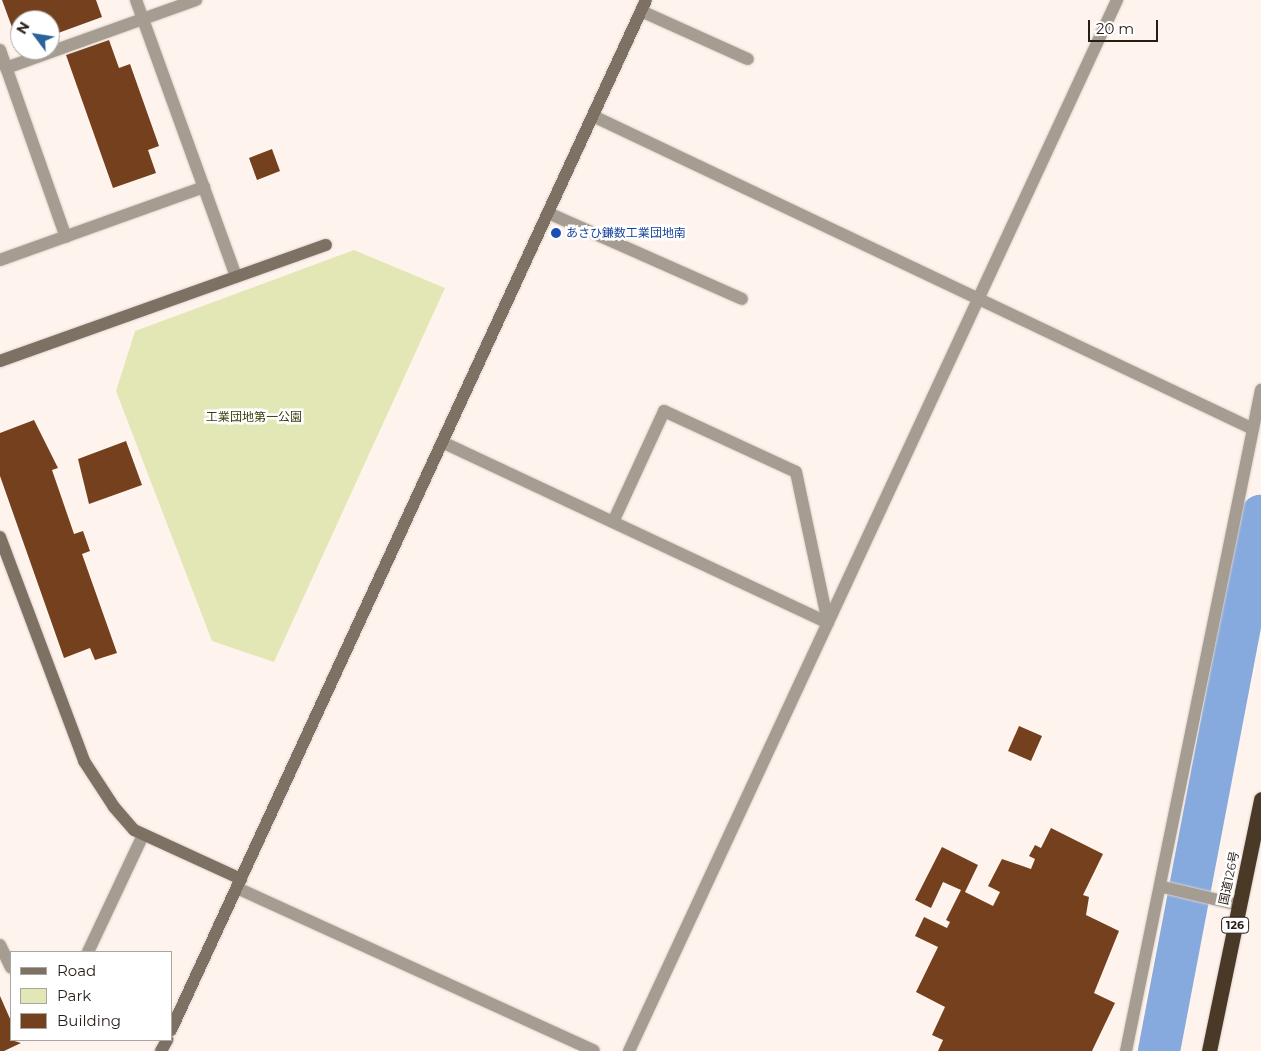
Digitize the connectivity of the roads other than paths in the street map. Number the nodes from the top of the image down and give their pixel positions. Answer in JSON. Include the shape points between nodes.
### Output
{"nodes":[{"id":1,"x":136,"y":0,"type":"edge"},
{"id":2,"x":196,"y":0,"type":"edge"},
{"id":3,"x":1117,"y":0,"type":"edge"},
{"id":4,"x":643,"y":5,"type":"edge"},
{"id":5,"x":143,"y":19,"type":"junction"},
{"id":6,"x":2,"y":58,"type":"edge"},
{"id":7,"x":748,"y":59,"type":"dead end"},
{"id":8,"x":592,"y":116,"type":"junction"},
{"id":9,"x":204,"y":187,"type":"junction"},
{"id":10,"x":548,"y":213,"type":"junction"},
{"id":11,"x":66,"y":237,"type":"junction"},
{"id":12,"x":326,"y":245,"type":"dead end"},
{"id":13,"x":0,"y":260,"type":"edge"},
{"id":14,"x":236,"y":277,"type":"junction"},
{"id":15,"x":742,"y":299,"type":"dead end"},
{"id":16,"x":978,"y":299,"type":"junction"},
{"id":17,"x":0,"y":361,"type":"edge"},
{"id":18,"x":1261,"y":390,"type":"edge"},
{"id":19,"x":1253,"y":429,"type":"junction"},
{"id":20,"x":442,"y":442,"type":"junction"},
{"id":21,"x":613,"y":522,"type":"junction"},
{"id":22,"x":0,"y":537,"type":"edge"},
{"id":23,"x":828,"y":623,"type":"junction"},
{"id":24,"x":1261,"y":800,"type":"edge"},
{"id":25,"x":143,"y":835,"type":"junction"},
{"id":26,"x":239,"y":883,"type":"junction"},
{"id":27,"x":1163,"y":887,"type":"junction"},
{"id":28,"x":1239,"y":905,"type":"junction"},
{"id":29,"x":0,"y":946,"type":"edge"},
{"id":30,"x":88,"y":951,"type":"edge"},
{"id":31,"x":10,"y":966,"type":"edge"},
{"id":32,"x":172,"y":1028,"type":"edge"},
{"id":33,"x":594,"y":1051,"type":"edge"},
{"id":34,"x":629,"y":1051,"type":"edge"},
{"id":35,"x":1126,"y":1051,"type":"edge"},
{"id":36,"x":1209,"y":1051,"type":"edge"}],
"edges":[{"from":1,"to":5,"type":"street"},
{"from":2,"to":5,"type":"street"},
{"from":3,"to":16,"type":"street"},
{"from":4,"to":7,"type":"street"},
{"from":4,"to":8,"type":"street"},
{"from":5,"to":6,"type":"street"},
{"from":5,"to":9,"type":"street"},
{"from":6,"to":11,"type":"street"},
{"from":8,"to":10,"type":"street"},
{"from":8,"to":16,"type":"street"},
{"from":9,"to":11,"type":"street"},
{"from":9,"to":14,"type":"street"},
{"from":10,"to":15,"type":"street"},
{"from":10,"to":20,"type":"street"},
{"from":11,"to":13,"type":"street"},
{"from":12,"to":14,"type":"street"},
{"from":14,"to":17,"type":"street"},
{"from":16,"to":19,"type":"street"},
{"from":16,"to":23,"type":"street"},
{"from":18,"to":19,"type":"street"},
{"from":19,"to":27,"type":"street"},
{"from":20,"to":21,"type":"street"},
{"from":20,"to":26,"type":"street"},
{"from":21,"to":23,"type":"street"},
{"from":21,"to":23,"type":"street","via":[[664,411],[796,472]]},
{"from":22,"to":25,"type":"street","via":[[84,761],[125,820]]},
{"from":23,"to":34,"type":"street"},
{"from":24,"to":28,"type":"highway","name":"国道126号","number":"126"},
{"from":25,"to":26,"type":"street"},
{"from":25,"to":30,"type":"street"},
{"from":26,"to":32,"type":"street"},
{"from":26,"to":33,"type":"street"},
{"from":27,"to":28,"type":"street"},
{"from":27,"to":35,"type":"street"},
{"from":28,"to":36,"type":"highway","name":"国道126号","number":"126"},
{"from":29,"to":31,"type":"street"}]}
